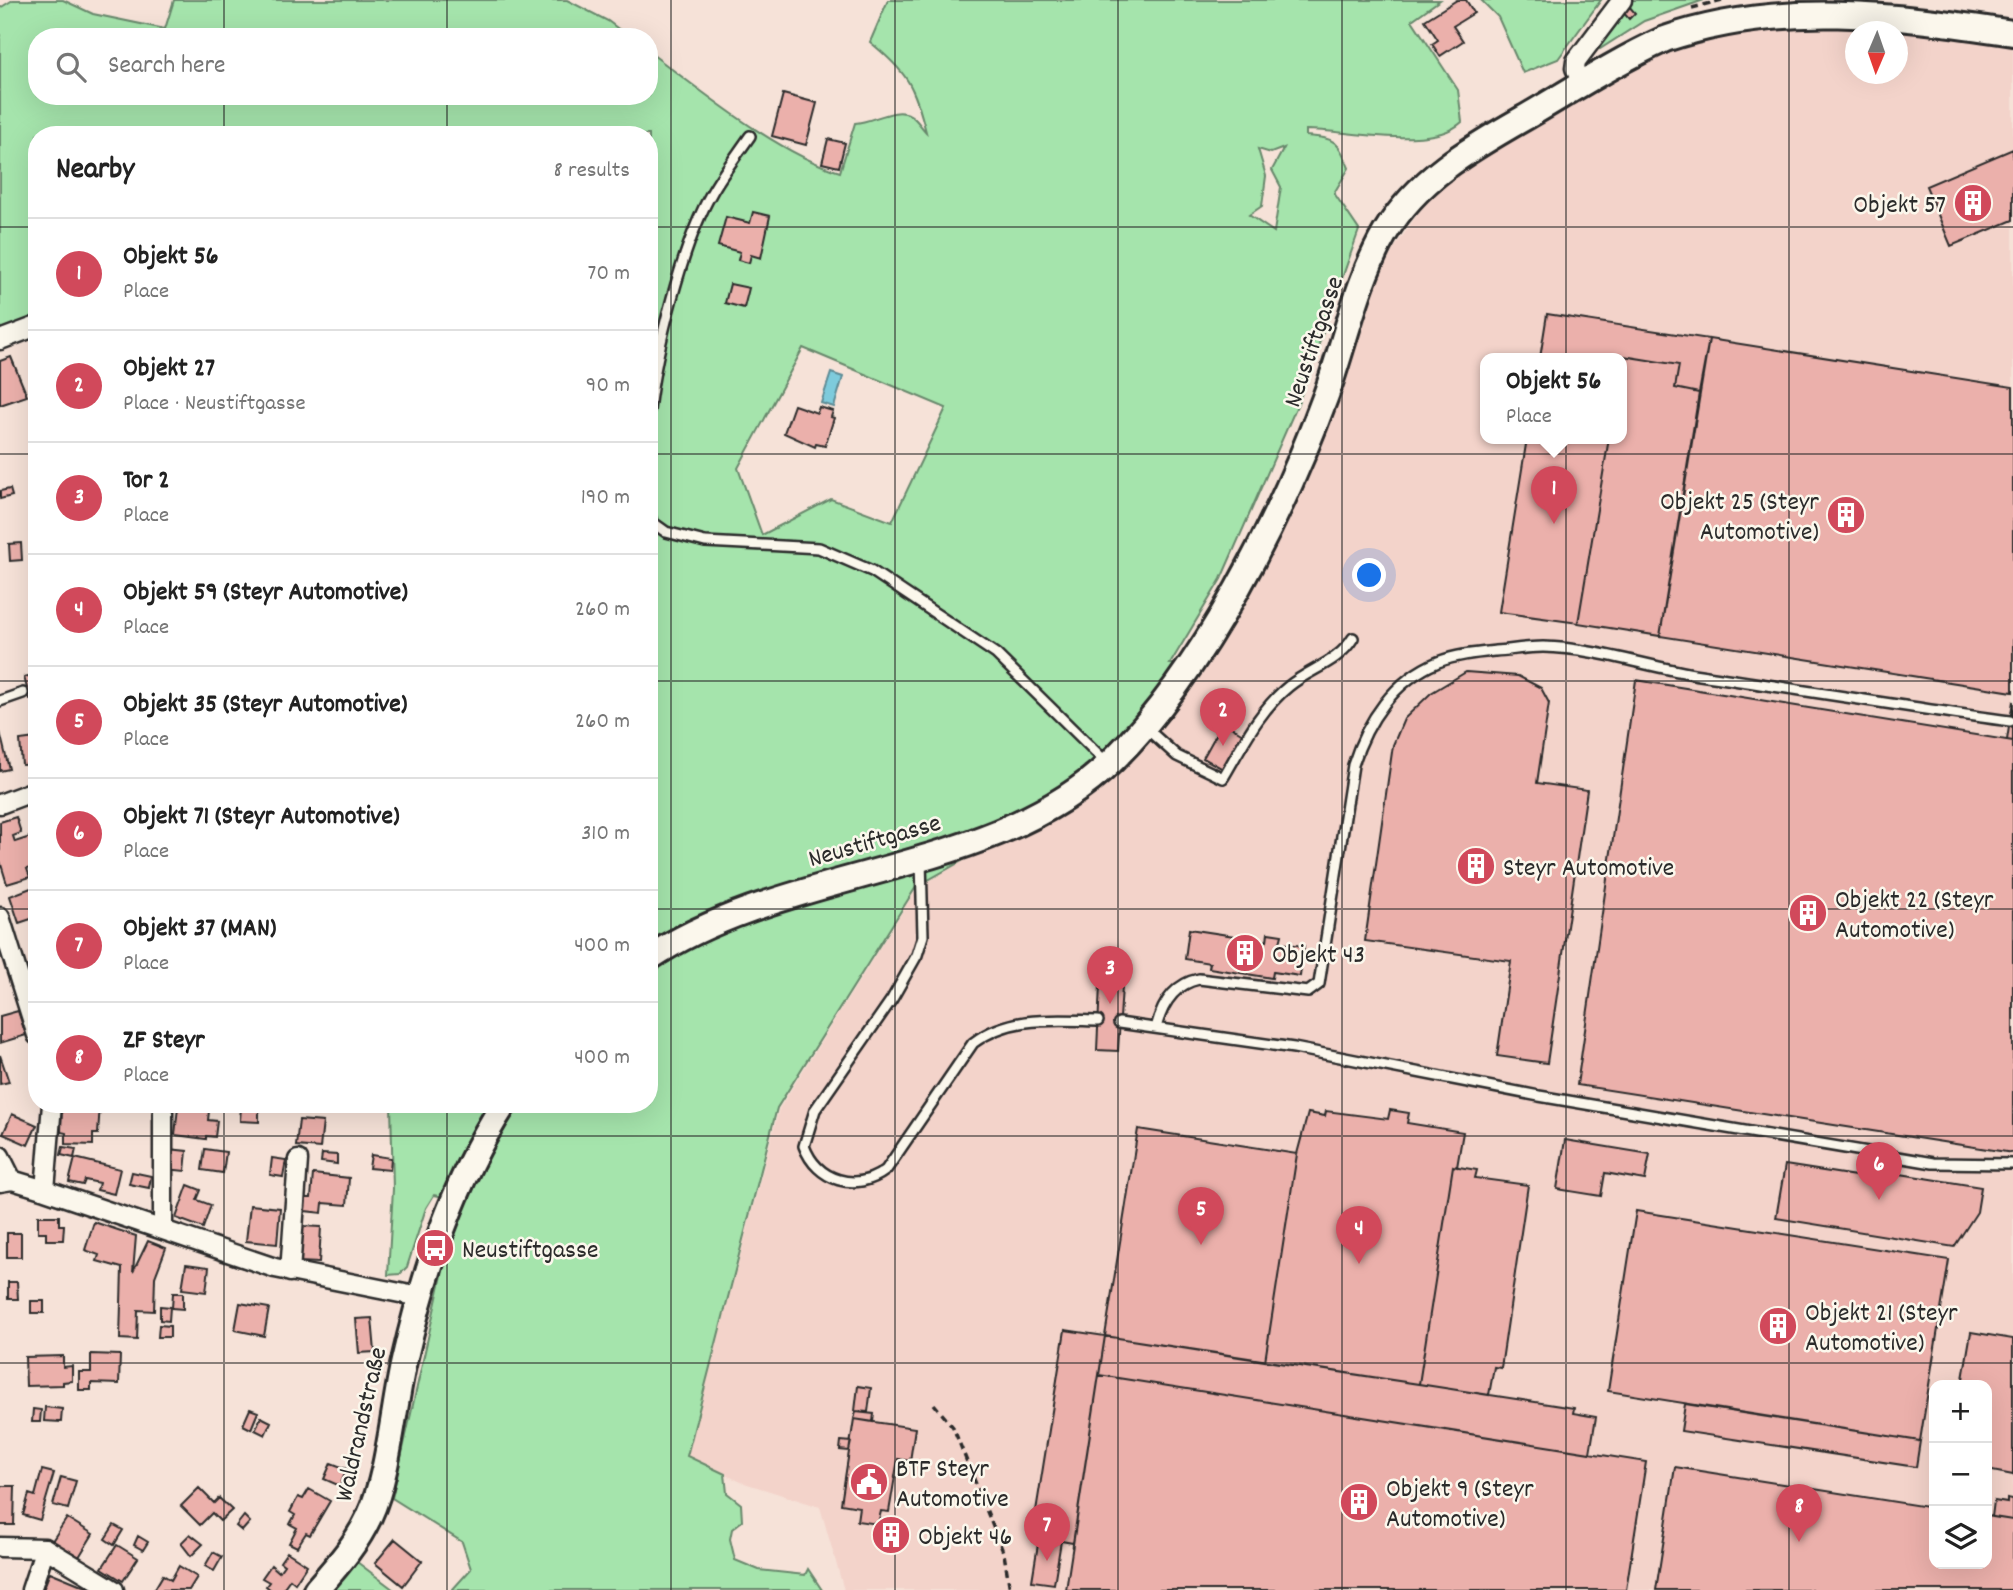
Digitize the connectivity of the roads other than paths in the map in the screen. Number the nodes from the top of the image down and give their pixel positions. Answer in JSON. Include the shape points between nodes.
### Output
{"nodes":[{"id":1,"x":1622,"y":0,"type":"edge"},
{"id":2,"x":2013,"y":33,"type":"edge"},
{"id":3,"x":1582,"y":84,"type":"junction"},
{"id":4,"x":750,"y":136,"type":"dead end"},
{"id":5,"x":28,"y":329,"type":"edge"},
{"id":6,"x":0,"y":340,"type":"edge"},
{"id":7,"x":658,"y":370,"type":"edge"},
{"id":8,"x":658,"y":526,"type":"edge"},
{"id":9,"x":1353,"y":638,"type":"dead end"},
{"id":10,"x":23,"y":693,"type":"dead end"},
{"id":11,"x":0,"y":701,"type":"edge"},
{"id":12,"x":2010,"y":721,"type":"dead end"},
{"id":13,"x":1145,"y":727,"type":"junction"},
{"id":14,"x":1109,"y":764,"type":"junction"},
{"id":15,"x":28,"y":793,"type":"edge"},
{"id":16,"x":0,"y":804,"type":"edge"},
{"id":17,"x":921,"y":859,"type":"junction"},
{"id":18,"x":0,"y":918,"type":"edge"},
{"id":19,"x":658,"y":953,"type":"edge"},
{"id":20,"x":28,"y":1007,"type":"edge"},
{"id":21,"x":1098,"y":1021,"type":"dead end"},
{"id":22,"x":1119,"y":1023,"type":"dead end"},
{"id":23,"x":1156,"y":1028,"type":"junction"},
{"id":24,"x":51,"y":1113,"type":"edge"},
{"id":25,"x":163,"y":1113,"type":"edge"},
{"id":26,"x":498,"y":1113,"type":"edge"},
{"id":27,"x":0,"y":1156,"type":"edge"},
{"id":28,"x":298,"y":1160,"type":"dead end"},
{"id":29,"x":2013,"y":1164,"type":"edge"},
{"id":30,"x":6,"y":1181,"type":"edge"},
{"id":31,"x":46,"y":1190,"type":"junction"},
{"id":32,"x":163,"y":1229,"type":"junction"},
{"id":33,"x":290,"y":1272,"type":"junction"},
{"id":34,"x":421,"y":1297,"type":"junction"},
{"id":35,"x":0,"y":1547,"type":"edge"},
{"id":36,"x":45,"y":1548,"type":"junction"},
{"id":37,"x":31,"y":1590,"type":"edge"},
{"id":38,"x":114,"y":1590,"type":"edge"},
{"id":39,"x":316,"y":1590,"type":"edge"}],
"edges":[{"from":1,"to":3,"type":"street","via":[[1576,61]]},
{"from":2,"to":3,"type":"street","name":"Neustiftgasse","via":[[1864,10],[1774,10],[1718,21],[1667,38]]},
{"from":3,"to":13,"type":"street","name":"Neustiftgasse","via":[[1441,168],[1386,231],[1282,499],[1212,628]]},
{"from":4,"to":7,"type":"lane","via":[[711,194],[695,228]]},
{"from":5,"to":6,"type":"street"},
{"from":8,"to":14,"type":"lane","via":[[705,542],[819,548],[872,571],[996,654]]},
{"from":9,"to":13,"type":"lane","via":[[1343,654],[1290,685],[1265,710],[1223,778],[1177,756]]},
{"from":10,"to":11,"type":"lane"},
{"from":12,"to":23,"type":"lane","via":[[1670,670],[1570,650],[1528,648],[1439,662],[1413,675],[1396,691],[1374,716],[1361,741],[1353,765],[1319,984],[1308,992],[1208,979],[1186,982],[1165,1003]]},
{"from":13,"to":14,"type":"street","name":"Neustiftgasse"},
{"from":14,"to":17,"type":"street","name":"Neustiftgasse","via":[[1045,808]]},
{"from":15,"to":16,"type":"street"},
{"from":17,"to":19,"type":"street","name":"Neustiftgasse","via":[[774,899],[691,933]]},
{"from":17,"to":21,"type":"lane","via":[[923,936],[917,955],[815,1110],[804,1146],[816,1166],[849,1183],[875,1178],[886,1170],[973,1043],[990,1030],[1014,1022]]},
{"from":18,"to":20,"type":"street"},
{"from":22,"to":23,"type":"lane"},
{"from":23,"to":29,"type":"lane","via":[[1294,1048],[1539,1096],[1933,1163]]},
{"from":24,"to":31,"type":"street"},
{"from":25,"to":32,"type":"street"},
{"from":26,"to":34,"type":"street","via":[[476,1148],[444,1220]]},
{"from":27,"to":30,"type":"street"},
{"from":28,"to":33,"type":"street"},
{"from":30,"to":31,"type":"street"},
{"from":31,"to":32,"type":"street"},
{"from":32,"to":33,"type":"street"},
{"from":33,"to":34,"type":"street"},
{"from":34,"to":39,"type":"street","name":"Waldrandstraße","via":[[370,1515],[346,1555]]},
{"from":35,"to":36,"type":"street"},
{"from":36,"to":37,"type":"street"},
{"from":36,"to":38,"type":"street"}]}
